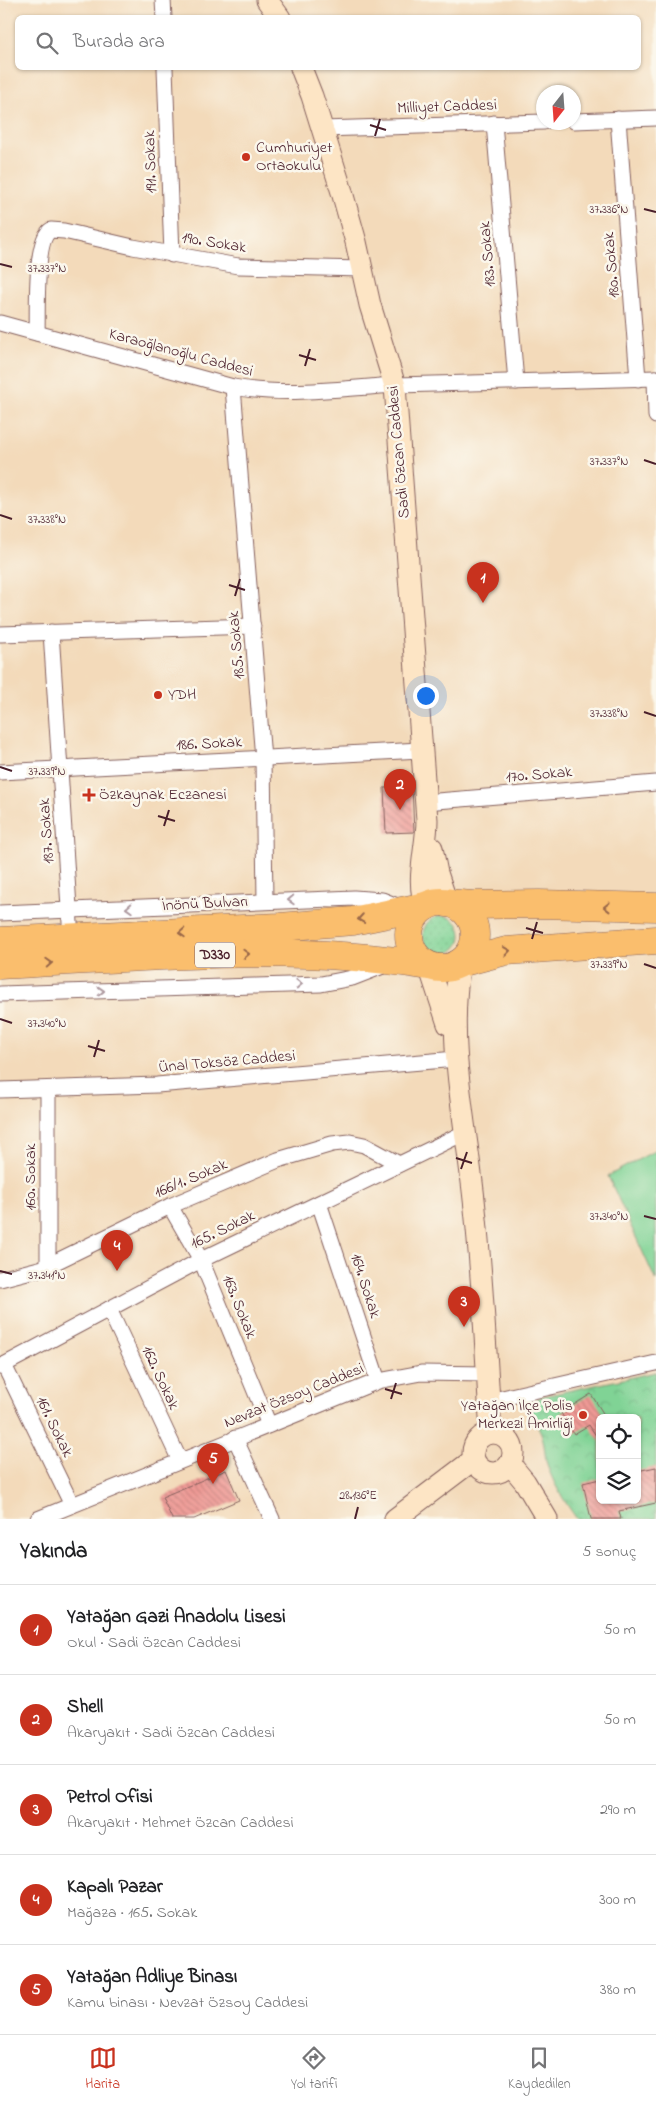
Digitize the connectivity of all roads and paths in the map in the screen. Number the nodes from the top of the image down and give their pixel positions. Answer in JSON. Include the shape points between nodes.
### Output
{"nodes":[{"id":1,"x":163,"y":0,"type":"edge"},
{"id":2,"x":164,"y":15,"type":"edge"},
{"id":3,"x":166,"y":70,"type":"edge"},
{"id":4,"x":302,"y":70,"type":"edge"},
{"id":5,"x":656,"y":118,"type":"edge"},
{"id":6,"x":618,"y":119,"type":"junction"},
{"id":7,"x":581,"y":121,"type":"edge"},
{"id":8,"x":536,"y":122,"type":"edge"},
{"id":9,"x":494,"y":123,"type":"junction"},
{"id":10,"x":322,"y":129,"type":"junction"},
{"id":11,"x":172,"y":254,"type":"junction"},
{"id":12,"x":362,"y":269,"type":"junction"},
{"id":13,"x":0,"y":323,"type":"edge"},
{"id":14,"x":37,"y":333,"type":"junction"},
{"id":15,"x":655,"y":378,"type":"edge"},
{"id":16,"x":638,"y":379,"type":"junction"},
{"id":17,"x":516,"y":382,"type":"junction"},
{"id":18,"x":395,"y":386,"type":"junction"},
{"id":19,"x":233,"y":387,"type":"junction"},
{"id":20,"x":656,"y":416,"type":"edge"},
{"id":21,"x":253,"y":626,"type":"junction"},
{"id":22,"x":51,"y":632,"type":"junction"},
{"id":23,"x":0,"y":634,"type":"edge"},
{"id":24,"x":421,"y":750,"type":"junction"},
{"id":25,"x":263,"y":759,"type":"junction"},
{"id":26,"x":60,"y":769,"type":"junction"},
{"id":27,"x":0,"y":772,"type":"edge"},
{"id":28,"x":656,"y":783,"type":"edge"},
{"id":29,"x":426,"y":811,"type":"junction"},
{"id":30,"x":265,"y":901,"type":"junction"},
{"id":31,"x":427,"y":907,"type":"junction"},
{"id":32,"x":656,"y":907,"type":"edge"},
{"id":33,"x":69,"y":911,"type":"junction"},
{"id":34,"x":0,"y":913,"type":"edge"},
{"id":35,"x":71,"y":938,"type":"junction"},
{"id":36,"x":656,"y":940,"type":"edge"},
{"id":37,"x":0,"y":941,"type":"edge"},
{"id":38,"x":397,"y":960,"type":"junction"},
{"id":39,"x":460,"y":963,"type":"junction"},
{"id":40,"x":0,"y":965,"type":"edge"},
{"id":41,"x":429,"y":966,"type":"junction"},
{"id":42,"x":0,"y":994,"type":"edge"},
{"id":43,"x":456,"y":1059,"type":"junction"},
{"id":44,"x":48,"y":1089,"type":"junction"},
{"id":45,"x":0,"y":1090,"type":"edge"},
{"id":46,"x":466,"y":1132,"type":"junction"},
{"id":47,"x":399,"y":1164,"type":"junction"},
{"id":48,"x":319,"y":1203,"type":"junction"},
{"id":49,"x":170,"y":1206,"type":"junction"},
{"id":50,"x":201,"y":1260,"type":"junction"},
{"id":51,"x":48,"y":1265,"type":"junction"},
{"id":52,"x":0,"y":1279,"type":"edge"},
{"id":53,"x":109,"y":1309,"type":"junction"},
{"id":54,"x":656,"y":1363,"type":"edge"},
{"id":55,"x":2,"y":1366,"type":"edge"},
{"id":56,"x":487,"y":1374,"type":"junction"},
{"id":57,"x":378,"y":1381,"type":"junction"},
{"id":58,"x":489,"y":1402,"type":"junction"},
{"id":59,"x":269,"y":1425,"type":"junction"},
{"id":60,"x":491,"y":1433,"type":"junction"},
{"id":61,"x":235,"y":1438,"type":"junction"},
{"id":62,"x":473,"y":1460,"type":"junction"},
{"id":63,"x":180,"y":1461,"type":"junction"},
{"id":64,"x":510,"y":1464,"type":"junction"},
{"id":65,"x":72,"y":1505,"type":"junction"},
{"id":66,"x":38,"y":1519,"type":"edge"},
{"id":67,"x":272,"y":1519,"type":"edge"},
{"id":68,"x":395,"y":1519,"type":"edge"},
{"id":69,"x":547,"y":1519,"type":"edge"}],
"edges":[{"from":1,"to":2,"type":"street"},
{"from":3,"to":11,"type":"street","name":"191. Sokak"},
{"from":4,"to":10,"type":"street","name":"Sadi Özcan Caddesi"},
{"from":5,"to":6,"type":"street"},
{"from":6,"to":7,"type":"street"},
{"from":6,"to":16,"type":"street","name":"180. Sokak"},
{"from":8,"to":9,"type":"street","name":"Milliyet Caddesi"},
{"from":9,"to":10,"type":"street","name":"Milliyet Caddesi"},
{"from":9,"to":17,"type":"street","name":"183. Sokak"},
{"from":10,"to":12,"type":"street","name":"Sadi Özcan Caddesi"},
{"from":11,"to":12,"type":"street","name":"190. Sokak","via":[[238,266]]},
{"from":11,"to":14,"type":"street","name":"190. Sokak","via":[[50,230],[42,239],[39,258]]},
{"from":12,"to":18,"type":"street","name":"Sadi Özcan Caddesi"},
{"from":13,"to":14,"type":"street","name":"Karaoğlanoğlu Caddesi"},
{"from":14,"to":19,"type":"street","name":"Karaoğlanoğlu Caddesi"},
{"from":15,"to":16,"type":"street","name":"Karaoğlanoğlu Caddesi"},
{"from":15,"to":20,"type":"street"},
{"from":16,"to":17,"type":"street","name":"Karaoğlanoğlu Caddesi"},
{"from":17,"to":18,"type":"street","name":"Karaoğlanoğlu Caddesi"},
{"from":18,"to":19,"type":"street","name":"Karaoğlanoğlu Caddesi","via":[[284,392]]},
{"from":18,"to":24,"type":"street","name":"Sadi Özcan Caddesi"},
{"from":19,"to":21,"type":"street","name":"185. Sokak"},
{"from":21,"to":22,"type":"street"},
{"from":21,"to":25,"type":"street","name":"185. Sokak"},
{"from":22,"to":23,"type":"street"},
{"from":22,"to":26,"type":"street","name":"187. Sokak"},
{"from":24,"to":25,"type":"street","name":"186. Sokak"},
{"from":24,"to":29,"type":"street","name":"Sadi Özcan Caddesi"},
{"from":25,"to":26,"type":"street","name":"186. Sokak"},
{"from":25,"to":30,"type":"street","name":"185. Sokak"},
{"from":26,"to":27,"type":"street","name":"186. Sokak"},
{"from":26,"to":33,"type":"street","name":"187. Sokak"},
{"from":28,"to":29,"type":"street","name":"170. Sokak"},
{"from":29,"to":31,"type":"street","name":"Sadi Özcan Caddesi","via":[[437,873]]},
{"from":31,"to":30,"type":"street","name":"İnönü Bulvarı","one_way":true,"via":[[370,898]]},
{"from":30,"to":33,"type":"street","name":"İnönü Bulvarı","one_way":true},
{"from":32,"to":31,"type":"highway","name":"İnönü Bulvarı","number":"D330","one_way":true,"via":[[539,904]]},
{"from":31,"to":35,"type":"highway","name":"İnönü Bulvarı","number":"D330","one_way":true,"via":[[353,921]]},
{"from":31,"to":39,"type":"highway","via":[[464,911],[474,928],[472,948]]},
{"from":31,"to":41,"type":"highway","via":[[415,917],[409,932],[414,952]]},
{"from":33,"to":34,"type":"street","name":"İnönü Bulvarı"},
{"from":33,"to":35,"type":"street","name":"187. Sokak"},
{"from":35,"to":37,"type":"highway","name":"İnönü Bulvarı","number":"D330"},
{"from":39,"to":36,"type":"highway","one_way":true,"via":[[506,951]]},
{"from":40,"to":38,"type":"highway","number":"D330","one_way":true,"via":[[296,953]]},
{"from":38,"to":41,"type":"highway","number":"D330"},
{"from":42,"to":38,"type":"street","one_way":true,"via":[[321,984],[352,978]]},
{"from":39,"to":41,"type":"highway","via":[[440,968]]},
{"from":39,"to":43,"type":"street","via":[[454,1002]]},
{"from":41,"to":43,"type":"street"},
{"from":43,"to":44,"type":"street","name":"Ünal Toksöz Caddesi","via":[[204,1082]]},
{"from":43,"to":46,"type":"street"},
{"from":44,"to":45,"type":"street","name":"Ünal Toksöz Caddesi"},
{"from":44,"to":51,"type":"street","name":"160. Sokak"},
{"from":46,"to":47,"type":"street","name":"165. Sokak"},
{"from":46,"to":56,"type":"street"},
{"from":47,"to":48,"type":"street","name":"165. Sokak"},
{"from":47,"to":49,"type":"street","name":"166/1. Sokak","via":[[364,1145],[350,1142],[332,1144],[278,1160]]},
{"from":48,"to":50,"type":"street","name":"165. Sokak"},
{"from":48,"to":57,"type":"street","name":"164. Sokak"},
{"from":49,"to":50,"type":"street","name":"163. Sokak"},
{"from":49,"to":51,"type":"street","name":"166/1. Sokak"},
{"from":50,"to":53,"type":"street","name":"165. Sokak"},
{"from":50,"to":59,"type":"street","name":"163. Sokak"},
{"from":51,"to":52,"type":"street","name":"166/1. Sokak"},
{"from":53,"to":55,"type":"street","name":"165. Sokak"},
{"from":53,"to":63,"type":"street","name":"162. Sokak"},
{"from":54,"to":58,"type":"street"},
{"from":55,"to":65,"type":"street","name":"161. Sokak"},
{"from":56,"to":57,"type":"street","name":"Nevzat Özsoy Caddesi","via":[[421,1373]]},
{"from":56,"to":58,"type":"street"},
{"from":57,"to":59,"type":"street","name":"Nevzat Özsoy Caddesi"},
{"from":58,"to":60,"type":"street"},
{"from":59,"to":61,"type":"street","name":"Nevzat Özsoy Caddesi"},
{"from":60,"to":62,"type":"street","via":[[476,1440]]},
{"from":60,"to":64,"type":"street","via":[[502,1435],[511,1444],[513,1456]]},
{"from":61,"to":63,"type":"street","name":"Nevzat Özsoy Caddesi"},
{"from":61,"to":67,"type":"street"},
{"from":62,"to":64,"type":"street","via":[[482,1471],[489,1473],[502,1472]]},
{"from":62,"to":68,"type":"street"},
{"from":63,"to":65,"type":"street","name":"Nevzat Özsoy Caddesi"},
{"from":64,"to":69,"type":"street"},
{"from":65,"to":66,"type":"street","name":"Nevzat Özsoy Caddesi"}]}
